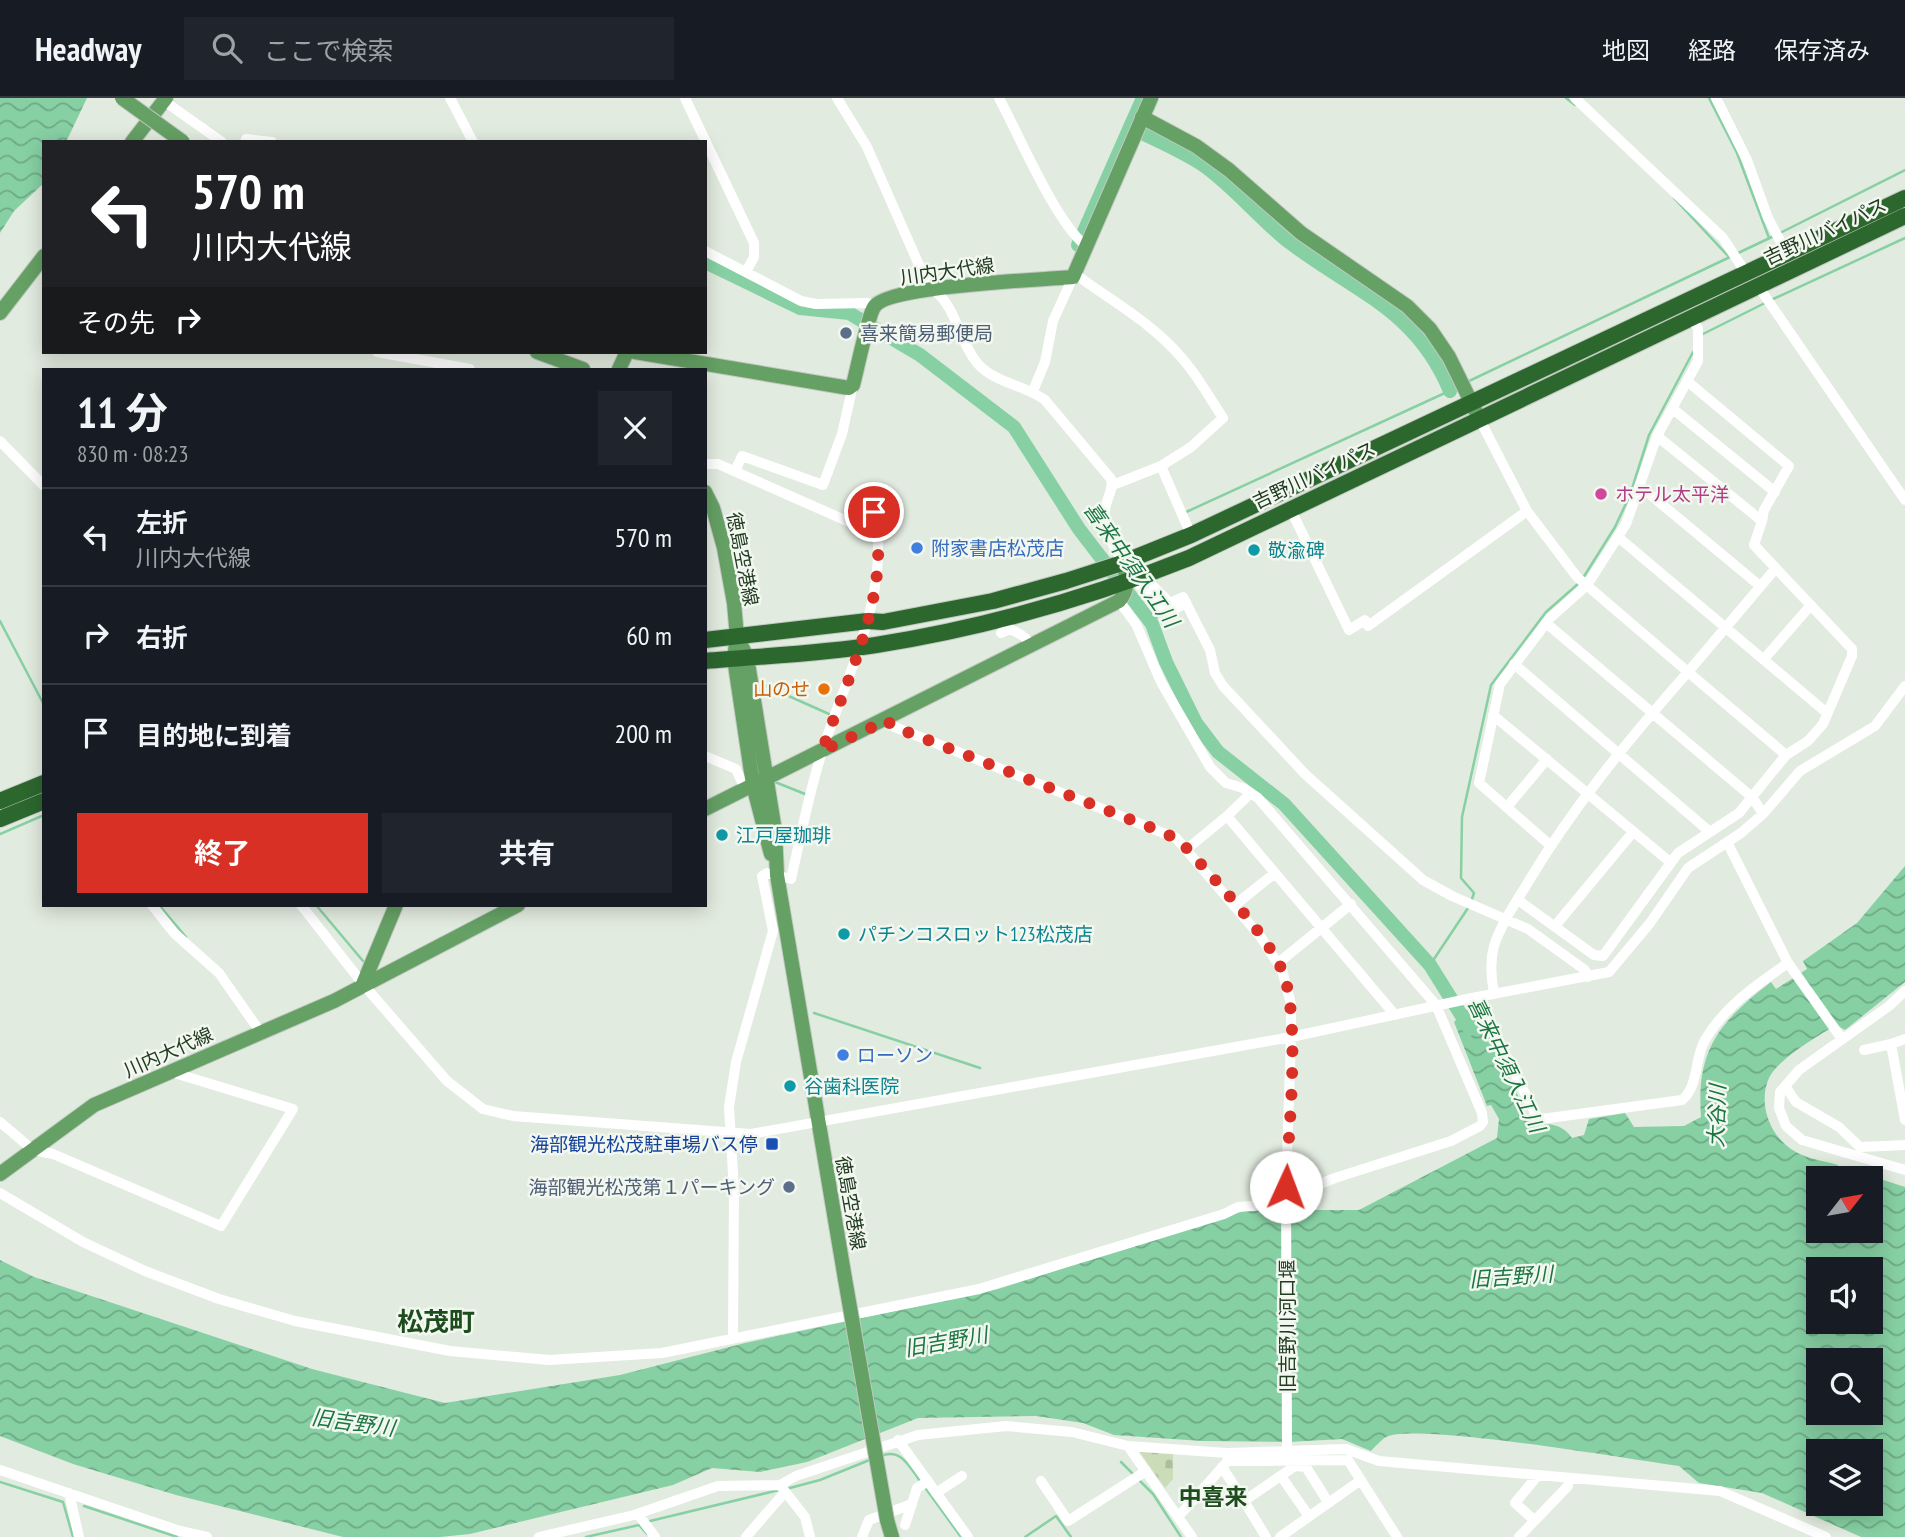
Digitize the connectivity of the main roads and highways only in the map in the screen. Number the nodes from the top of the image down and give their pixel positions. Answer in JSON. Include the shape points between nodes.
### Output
{"nodes":[{"id":1,"x":122,"y":98,"type":"edge"},
{"id":2,"x":1151,"y":98,"type":"edge"},
{"id":3,"x":165,"y":99,"type":"edge"},
{"id":4,"x":1142,"y":117,"type":"junction"},
{"id":5,"x":134,"y":140,"type":"edge"},
{"id":6,"x":180,"y":140,"type":"edge"},
{"id":7,"x":1905,"y":198,"type":"edge"},
{"id":8,"x":1905,"y":216,"type":"edge"},
{"id":9,"x":42,"y":259,"type":"edge"},
{"id":10,"x":1756,"y":285,"type":"junction"},
{"id":11,"x":0,"y":313,"type":"edge"},
{"id":12,"x":542,"y":354,"type":"edge"},
{"id":13,"x":646,"y":354,"type":"edge"},
{"id":14,"x":580,"y":368,"type":"edge"},
{"id":15,"x":1469,"y":398,"type":"junction"},
{"id":16,"x":1480,"y":420,"type":"junction"},
{"id":17,"x":707,"y":496,"type":"edge"},
{"id":18,"x":1125,"y":580,"type":"junction"},
{"id":19,"x":737,"y":636,"type":"junction"},
{"id":20,"x":707,"y":640,"type":"edge"},
{"id":21,"x":741,"y":658,"type":"junction"},
{"id":22,"x":707,"y":661,"type":"edge"},
{"id":23,"x":42,"y":784,"type":"edge"},
{"id":24,"x":754,"y":784,"type":"junction"},
{"id":25,"x":0,"y":802,"type":"edge"},
{"id":26,"x":42,"y":802,"type":"edge"},
{"id":27,"x":707,"y":808,"type":"edge"},
{"id":28,"x":0,"y":819,"type":"edge"},
{"id":29,"x":395,"y":907,"type":"edge"},
{"id":30,"x":514,"y":907,"type":"edge"},
{"id":31,"x":363,"y":984,"type":"junction"},
{"id":32,"x":0,"y":1174,"type":"edge"},
{"id":33,"x":892,"y":1537,"type":"edge"}],
"edges":[{"from":1,"to":6,"type":"main road","bridge":true},
{"from":2,"to":4,"type":"main road"},
{"from":3,"to":5,"type":"main road"},
{"from":4,"to":13,"type":"main road","name":"川内大代線","via":[[1081,241],[1074,275],[913,292],[882,301],[872,318],[853,385],[844,389]]},
{"from":4,"to":15,"type":"main road","via":[[1196,146],[1301,233],[1407,306],[1430,329]]},
{"from":7,"to":10,"type":"highway","name":"吉野川バイパス","via":[[1784,249]]},
{"from":8,"to":10,"type":"highway","name":"吉野川バイパス"},
{"from":9,"to":11,"type":"main road"},
{"from":10,"to":15,"type":"highway","name":"吉野川バイパス"},
{"from":10,"to":16,"type":"highway","name":"吉野川バイパス","via":[[1695,324]]},
{"from":12,"to":14,"type":"main road"},
{"from":15,"to":16,"type":"main road"},
{"from":15,"to":18,"type":"highway","name":"吉野川バイパス","via":[[1187,529]]},
{"from":16,"to":18,"type":"highway","name":"吉野川バイパス","via":[[1189,558]]},
{"from":17,"to":19,"type":"main road","name":"徳島空港線","via":[[724,548]]},
{"from":18,"to":19,"type":"highway","name":"吉野川バイパス","via":[[1066,581],[993,601],[883,622]]},
{"from":18,"to":21,"type":"highway","name":"吉野川バイパス","via":[[998,620],[858,647]]},
{"from":18,"to":24,"type":"main road","via":[[1031,646]]},
{"from":19,"to":20,"type":"highway","name":"吉野川バイパス"},
{"from":19,"to":21,"type":"main road","name":"徳島空港線"},
{"from":21,"to":22,"type":"highway","name":"吉野川バイパス"},
{"from":21,"to":24,"type":"main road","name":"徳島空港線"},
{"from":23,"to":25,"type":"highway"},
{"from":24,"to":27,"type":"main road"},
{"from":24,"to":33,"type":"main road","name":"徳島空港線","bridge":true,"via":[[777,875]]},
{"from":26,"to":28,"type":"highway"},
{"from":29,"to":31,"type":"main road"},
{"from":30,"to":31,"type":"main road","name":"川内大代線"},
{"from":31,"to":32,"type":"main road","name":"川内大代線","via":[[334,1001],[94,1105]]}]}
